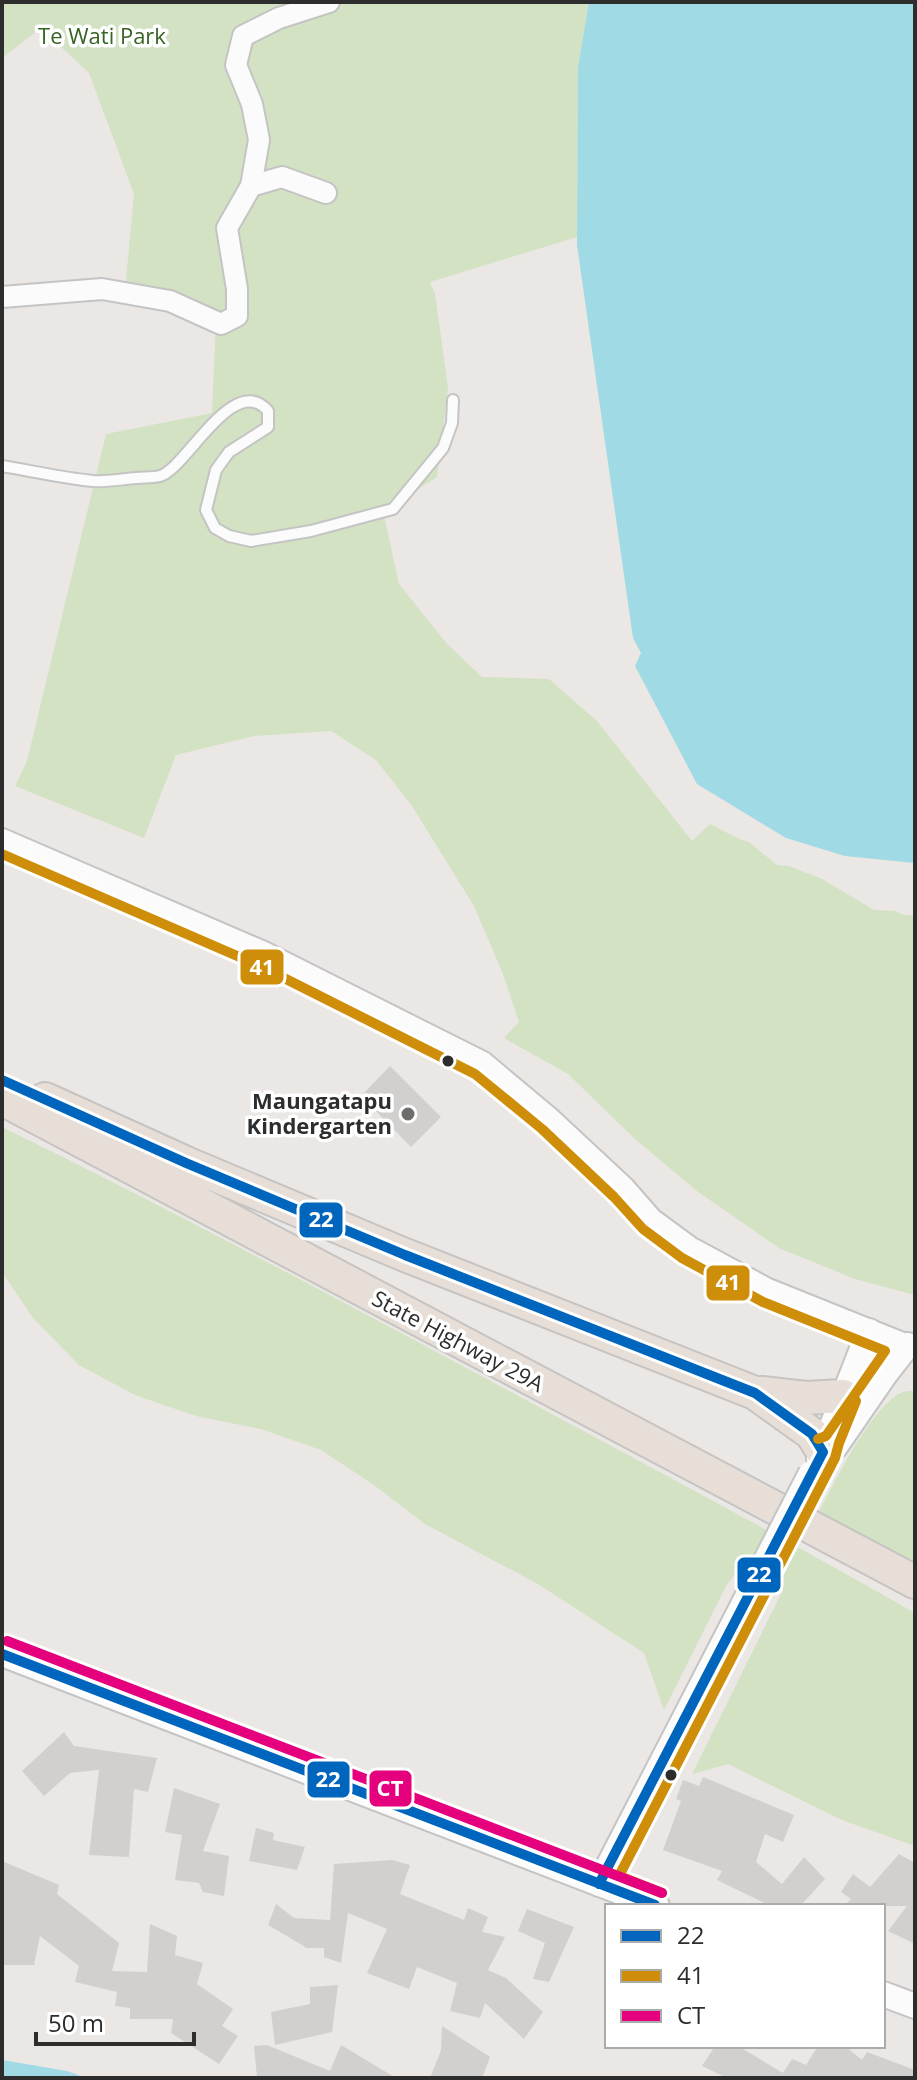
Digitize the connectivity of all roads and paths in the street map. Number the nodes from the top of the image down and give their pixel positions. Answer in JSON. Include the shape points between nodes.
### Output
{"nodes":[{"id":1,"x":329,"y":2,"type":"edge"},
{"id":2,"x":251,"y":186,"type":"junction"},
{"id":3,"x":326,"y":193,"type":"dead end"},
{"id":4,"x":2,"y":297,"type":"edge"},
{"id":5,"x":453,"y":400,"type":"dead end"},
{"id":6,"x":2,"y":466,"type":"edge"},
{"id":7,"x":2,"y":839,"type":"edge"},
{"id":8,"x":2,"y":1080,"type":"edge"},
{"id":9,"x":2,"y":1099,"type":"edge"},
{"id":10,"x":869,"y":1331,"type":"junction"},
{"id":11,"x":912,"y":1346,"type":"edge"},
{"id":12,"x":755,"y":1393,"type":"junction"},
{"id":13,"x":843,"y":1396,"type":"junction"},
{"id":14,"x":817,"y":1462,"type":"junction"},
{"id":15,"x":915,"y":1582,"type":"edge"},
{"id":16,"x":2,"y":1654,"type":"edge"},
{"id":17,"x":599,"y":1884,"type":"junction"},
{"id":18,"x":652,"y":1904,"type":"edge"},
{"id":19,"x":885,"y":1995,"type":"edge"},
{"id":20,"x":915,"y":2006,"type":"edge"}],
"edges":[{"from":1,"to":2,"type":"street","via":[[243,36],[236,65],[259,140]]},
{"from":2,"to":3,"type":"street","via":[[282,177]]},
{"from":2,"to":4,"type":"street","via":[[227,228],[237,316],[221,324],[170,301],[102,289]]},
{"from":5,"to":6,"type":"lane","via":[[443,448],[393,509],[251,541],[215,528],[206,510],[216,470],[229,452],[268,427],[268,411],[261,403],[227,412],[162,476],[94,481]]},
{"from":7,"to":10,"type":"street","via":[[264,952],[483,1062],[551,1119],[652,1219],[690,1247],[768,1289]]},
{"from":8,"to":12,"type":"highway","via":[[405,1255]]},
{"from":9,"to":15,"type":"highway","name":"State Highway 29A"},
{"from":10,"to":11,"type":"street"},
{"from":10,"to":13,"type":"street"},
{"from":11,"to":14,"type":"street","via":[[835,1447]]},
{"from":12,"to":13,"type":"highway"},
{"from":12,"to":14,"type":"highway","via":[[812,1434]]},
{"from":13,"to":14,"type":"street"},
{"from":14,"to":17,"type":"street","bridge":true},
{"from":16,"to":17,"type":"street"},
{"from":17,"to":18,"type":"street"},
{"from":19,"to":20,"type":"street"}]}
